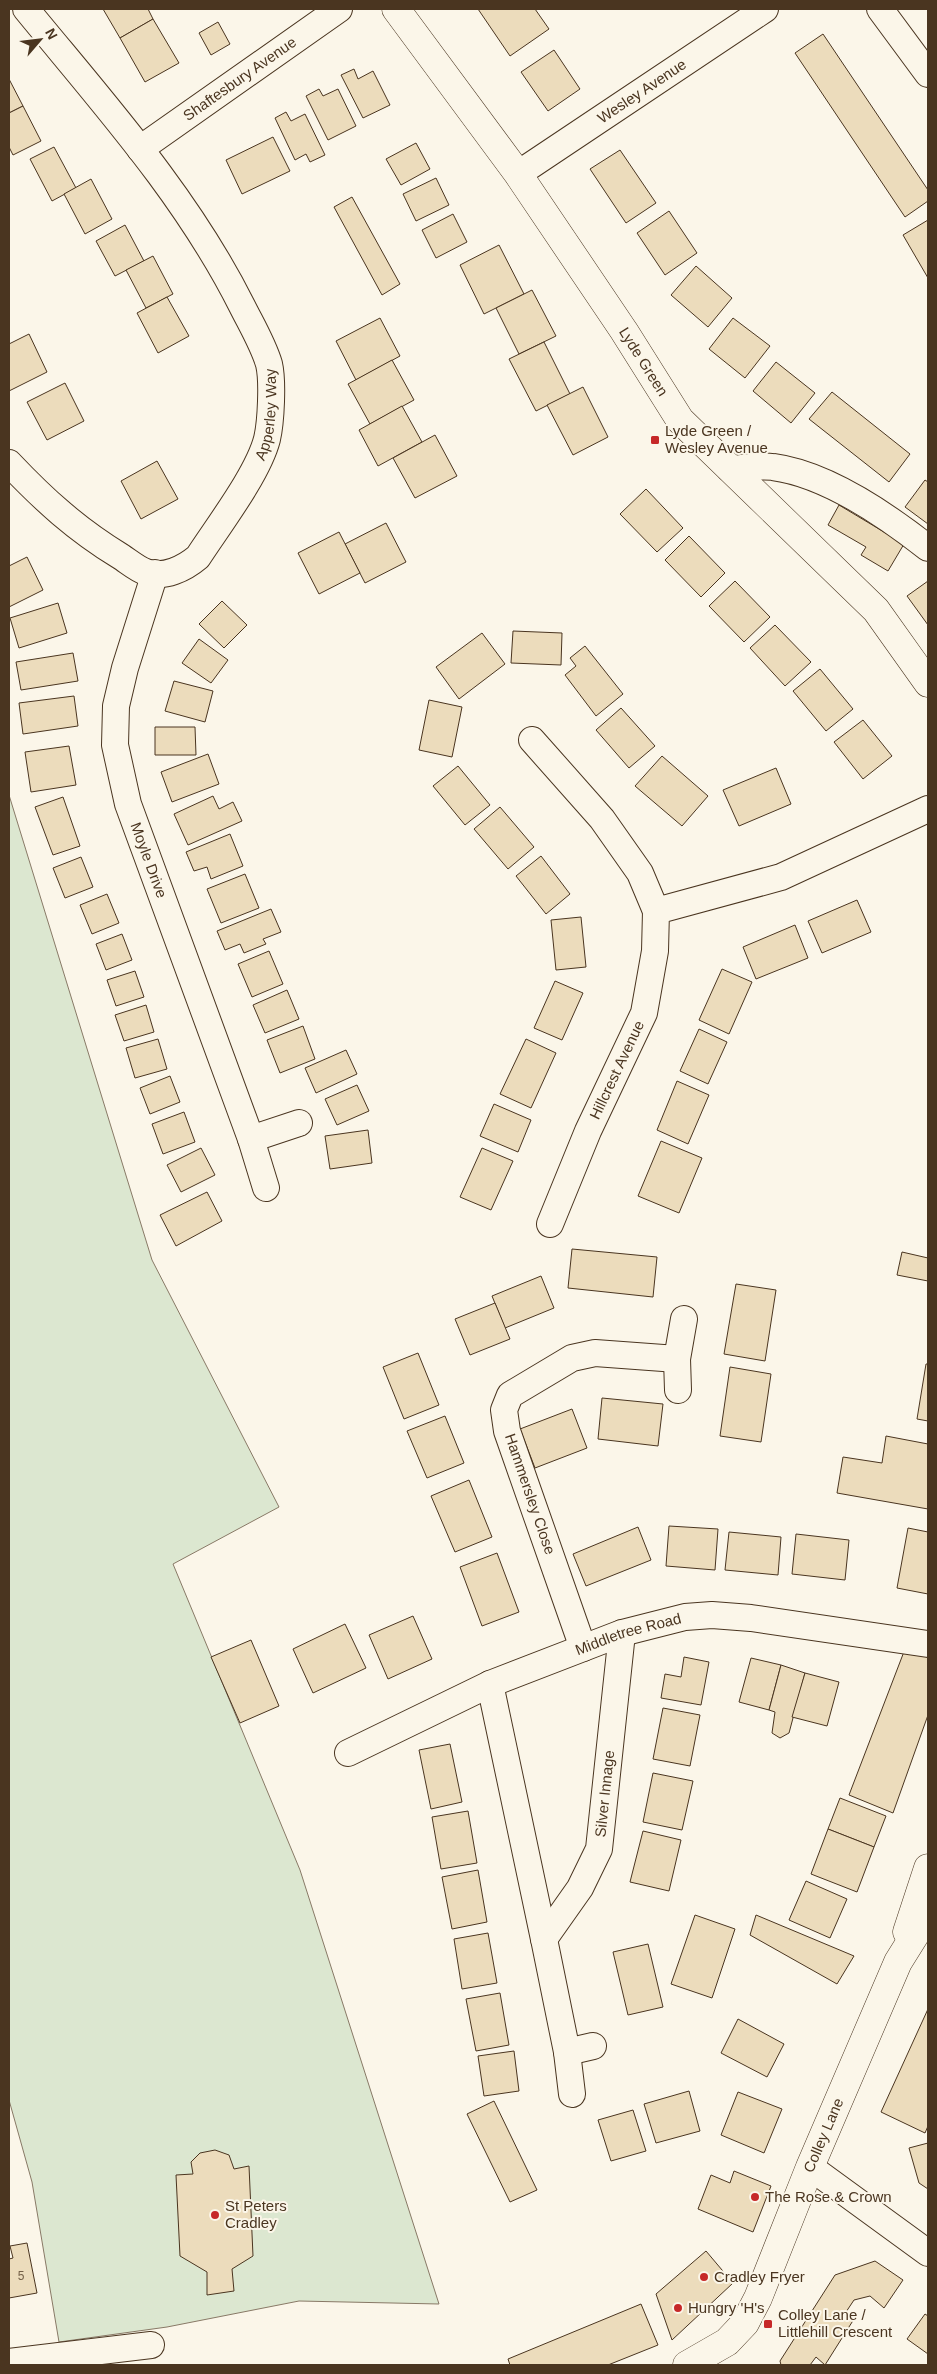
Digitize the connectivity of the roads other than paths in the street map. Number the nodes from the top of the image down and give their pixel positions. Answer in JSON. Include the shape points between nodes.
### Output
{"nodes":[{"id":1,"x":26,"y":9,"type":"edge"},
{"id":2,"x":339,"y":9,"type":"edge"},
{"id":3,"x":396,"y":9,"type":"edge"},
{"id":4,"x":765,"y":9,"type":"edge"},
{"id":5,"x":880,"y":9,"type":"edge"},
{"id":6,"x":928,"y":74,"type":"edge"},
{"id":7,"x":140,"y":148,"type":"junction"},
{"id":8,"x":518,"y":174,"type":"junction"},
{"id":9,"x":9,"y":463,"type":"edge"},
{"id":10,"x":730,"y":469,"type":"junction"},
{"id":11,"x":928,"y":548,"type":"edge"},
{"id":12,"x":155,"y":573,"type":"junction"},
{"id":13,"x":928,"y":683,"type":"edge"},
{"id":14,"x":532,"y":740,"type":"dead end"},
{"id":15,"x":928,"y":809,"type":"edge"},
{"id":16,"x":656,"y":912,"type":"junction"},
{"id":17,"x":299,"y":1123,"type":"dead end"},
{"id":18,"x":251,"y":1139,"type":"junction"},
{"id":19,"x":266,"y":1188,"type":"dead end"},
{"id":20,"x":550,"y":1224,"type":"dead end"},
{"id":21,"x":684,"y":1319,"type":"dead end"},
{"id":22,"x":677,"y":1359,"type":"junction"},
{"id":23,"x":678,"y":1390,"type":"dead end"},
{"id":24,"x":622,"y":1633,"type":"junction"},
{"id":25,"x":928,"y":1644,"type":"edge"},
{"id":26,"x":583,"y":1648,"type":"junction"},
{"id":27,"x":490,"y":1684,"type":"junction"},
{"id":28,"x":348,"y":1753,"type":"dead end"},
{"id":29,"x":928,"y":1868,"type":"edge"},
{"id":30,"x":928,"y":1914,"type":"edge"},
{"id":31,"x":544,"y":1939,"type":"junction"},
{"id":32,"x":898,"y":1962,"type":"junction"},
{"id":33,"x":593,"y":2046,"type":"dead end"},
{"id":34,"x":567,"y":2052,"type":"junction"},
{"id":35,"x":572,"y":2094,"type":"dead end"},
{"id":36,"x":810,"y":2167,"type":"junction"},
{"id":37,"x":928,"y":2253,"type":"edge"},
{"id":38,"x":151,"y":2345,"type":"dead end"},
{"id":39,"x":9,"y":2362,"type":"edge"},
{"id":40,"x":702,"y":2362,"type":"edge"}],
"edges":[{"from":1,"to":7,"type":"street","name":"Apperley Way"},
{"from":2,"to":7,"type":"street","name":"Shaftesbury Avenue"},
{"from":3,"to":8,"type":"street","name":"Lyde Green"},
{"from":4,"to":8,"type":"street","name":"Wesley Avenue"},
{"from":5,"to":6,"type":"street"},
{"from":7,"to":12,"type":"street","name":"Apperley Way","via":[[204,240],[255,332],[269,365],[271,413],[267,441],[249,478],[198,557],[176,571]]},
{"from":8,"to":10,"type":"street","name":"Lyde Green","via":[[680,420]]},
{"from":9,"to":12,"type":"street","name":"Apperley Way","via":[[58,512],[146,573]]},
{"from":10,"to":11,"type":"street","via":[[772,466],[814,478],[886,515]]},
{"from":10,"to":13,"type":"street","name":"Lyde Green","via":[[876,610]]},
{"from":12,"to":18,"type":"street","name":"Moyle Drive","via":[[116,706],[115,745],[128,804]]},
{"from":14,"to":16,"type":"street","name":"Hillcrest Avenue","via":[[602,819],[640,874]]},
{"from":15,"to":16,"type":"street","via":[[781,877]]},
{"from":16,"to":20,"type":"street","name":"Hillcrest Avenue","via":[[655,952],[644,1013],[588,1131]]},
{"from":17,"to":18,"type":"street"},
{"from":18,"to":19,"type":"street","name":"Moyle Drive"},
{"from":21,"to":22,"type":"street"},
{"from":22,"to":23,"type":"street"},
{"from":22,"to":26,"type":"street","name":"Hammersley Close","via":[[595,1353],[572,1358],[510,1395],[504,1410],[507,1431]]},
{"from":24,"to":25,"type":"street","name":"Middletree Road","via":[[685,1617],[712,1615]]},
{"from":24,"to":26,"type":"street","name":"Middletree Road"},
{"from":24,"to":31,"type":"street","name":"Silver Innage","via":[[599,1849],[580,1888]]},
{"from":26,"to":27,"type":"street","name":"Middletree Road"},
{"from":27,"to":28,"type":"street","name":"Middletree Road"},
{"from":27,"to":31,"type":"street"},
{"from":29,"to":32,"type":"street"},
{"from":30,"to":32,"type":"street","name":"Colley Lane"},
{"from":31,"to":34,"type":"street"},
{"from":32,"to":36,"type":"street","name":"Colley Lane"},
{"from":33,"to":34,"type":"street"},
{"from":34,"to":35,"type":"street"},
{"from":36,"to":37,"type":"street"},
{"from":36,"to":40,"type":"street","name":"Colley Lane","via":[[745,2323]]},
{"from":38,"to":39,"type":"street"}]}
